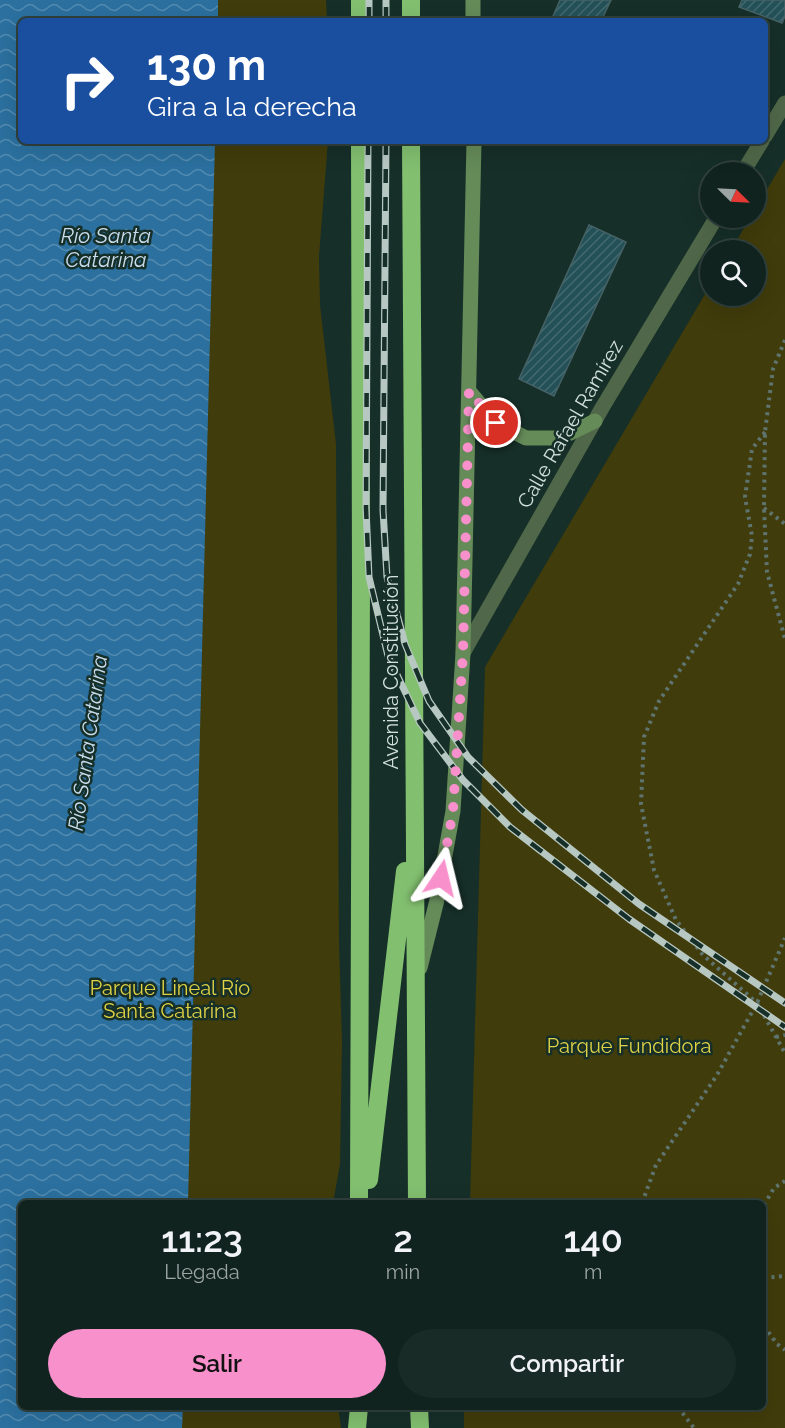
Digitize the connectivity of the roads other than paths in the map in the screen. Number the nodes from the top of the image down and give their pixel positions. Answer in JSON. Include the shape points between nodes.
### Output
{"nodes":[{"id":1,"x":360,"y":0,"type":"edge"},
{"id":2,"x":411,"y":0,"type":"edge"},
{"id":3,"x":473,"y":0,"type":"edge"},
{"id":4,"x":360,"y":18,"type":"edge"},
{"id":5,"x":411,"y":18,"type":"edge"},
{"id":6,"x":473,"y":18,"type":"edge"},
{"id":7,"x":785,"y":103,"type":"edge"},
{"id":8,"x":768,"y":131,"type":"edge"},
{"id":9,"x":360,"y":144,"type":"edge"},
{"id":10,"x":411,"y":144,"type":"edge"},
{"id":11,"x":474,"y":144,"type":"edge"},
{"id":12,"x":760,"y":144,"type":"edge"},
{"id":13,"x":749,"y":162,"type":"edge"},
{"id":14,"x":710,"y":228,"type":"edge"},
{"id":15,"x":469,"y":391,"type":"junction"},
{"id":16,"x":595,"y":422,"type":"junction"},
{"id":17,"x":463,"y":653,"type":"junction"},
{"id":18,"x":414,"y":789,"type":"junction"},
{"id":19,"x":415,"y":986,"type":"junction"},
{"id":20,"x":359,"y":1200,"type":"edge"},
{"id":21,"x":367,"y":1200,"type":"edge"},
{"id":22,"x":417,"y":1200,"type":"edge"},
{"id":23,"x":359,"y":1410,"type":"edge"},
{"id":24,"x":419,"y":1410,"type":"edge"},
{"id":25,"x":357,"y":1428,"type":"edge"},
{"id":26,"x":420,"y":1428,"type":"edge"}],
"edges":[{"from":1,"to":4,"type":"highway"},
{"from":2,"to":5,"type":"highway"},
{"from":3,"to":6,"type":"street"},
{"from":7,"to":8,"type":"street"},
{"from":9,"to":20,"type":"highway","name":"Avenida Constitución"},
{"from":10,"to":18,"type":"highway","name":"Avenida Constitución"},
{"from":11,"to":15,"type":"street"},
{"from":12,"to":13,"type":"street"},
{"from":14,"to":16,"type":"street","name":"Calle Rafael Ramírez"},
{"from":15,"to":16,"type":"street","via":[[496,423],[526,438],[560,438]]},
{"from":15,"to":17,"type":"street"},
{"from":16,"to":17,"type":"street","name":"Calle Rafael Ramírez"},
{"from":17,"to":19,"type":"street","via":[[453,811],[437,900]]},
{"from":18,"to":19,"type":"highway","name":"Avenida Constitución"},
{"from":18,"to":21,"type":"highway"},
{"from":19,"to":22,"type":"highway","name":"Avenida Constitución"},
{"from":23,"to":25,"type":"highway"},
{"from":24,"to":26,"type":"highway"}]}
